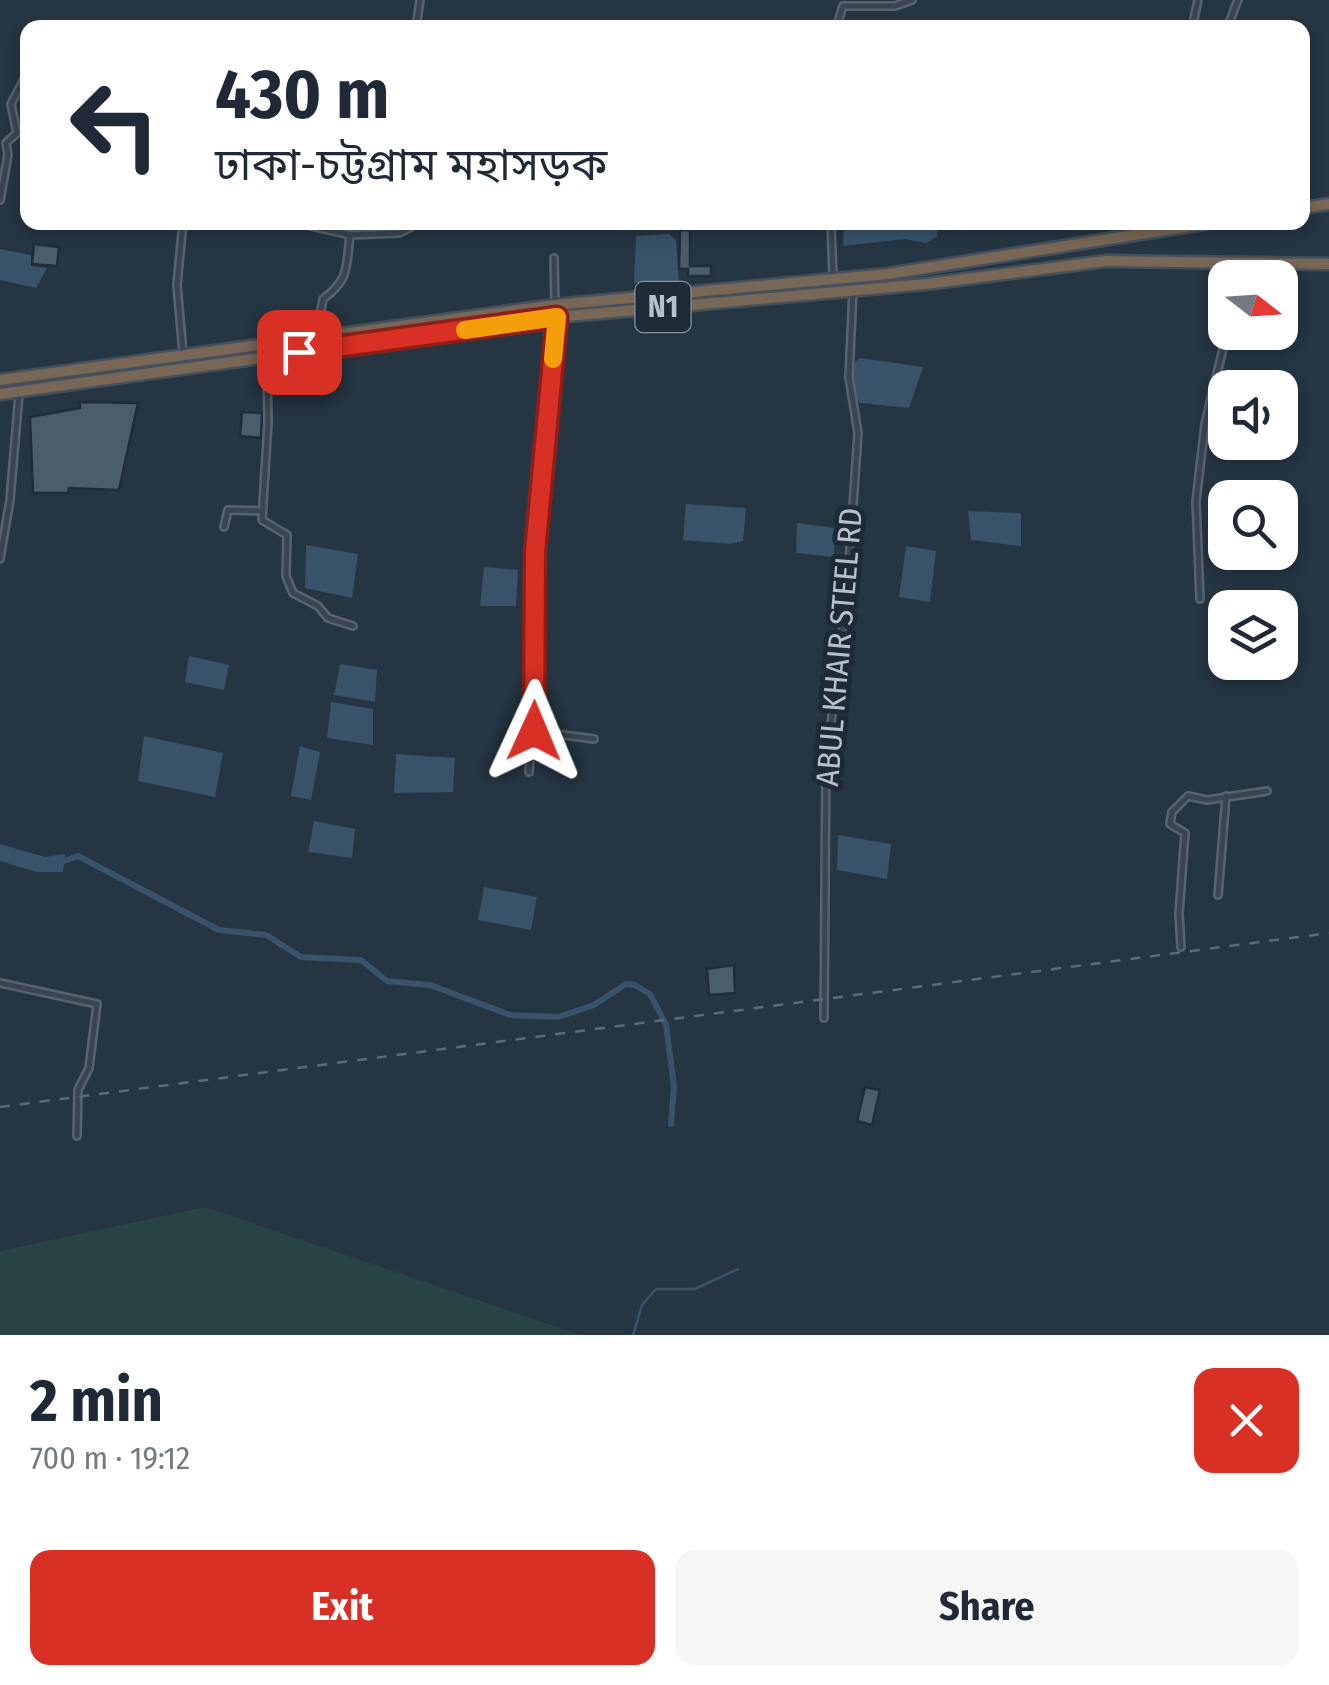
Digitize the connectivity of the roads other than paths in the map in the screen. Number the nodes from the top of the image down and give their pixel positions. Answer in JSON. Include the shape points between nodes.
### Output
{"nodes":[{"id":1,"x":912,"y":0,"type":"edge"},
{"id":2,"x":839,"y":20,"type":"edge"},
{"id":3,"x":20,"y":86,"type":"edge"},
{"id":4,"x":0,"y":198,"type":"edge"},
{"id":5,"x":182,"y":230,"type":"edge"},
{"id":6,"x":328,"y":230,"type":"edge"},
{"id":7,"x":406,"y":230,"type":"edge"},
{"id":8,"x":831,"y":230,"type":"edge"},
{"id":9,"x":1139,"y":230,"type":"edge"},
{"id":10,"x":350,"y":235,"type":"junction"},
{"id":11,"x":554,"y":258,"type":"dead end"},
{"id":12,"x":1208,"y":261,"type":"edge"},
{"id":13,"x":1298,"y":263,"type":"edge"},
{"id":14,"x":1329,"y":264,"type":"edge"},
{"id":15,"x":938,"y":266,"type":"junction"},
{"id":16,"x":833,"y":279,"type":"junction"},
{"id":17,"x":940,"y":282,"type":"junction"},
{"id":18,"x":852,"y":284,"type":"junction"},
{"id":19,"x":556,"y":311,"type":"junction"},
{"id":20,"x":316,"y":336,"type":"junction"},
{"id":21,"x":1223,"y":350,"type":"edge"},
{"id":22,"x":184,"y":354,"type":"junction"},
{"id":23,"x":267,"y":356,"type":"junction"},
{"id":24,"x":0,"y":380,"type":"edge"},
{"id":25,"x":19,"y":392,"type":"junction"},
{"id":26,"x":0,"y":394,"type":"edge"},
{"id":27,"x":261,"y":511,"type":"junction"},
{"id":28,"x":224,"y":527,"type":"dead end"},
{"id":29,"x":0,"y":559,"type":"edge"},
{"id":30,"x":1200,"y":599,"type":"dead end"},
{"id":31,"x":354,"y":626,"type":"dead end"},
{"id":32,"x":534,"y":731,"type":"junction"},
{"id":33,"x":594,"y":739,"type":"dead end"},
{"id":34,"x":530,"y":772,"type":"dead end"},
{"id":35,"x":1267,"y":792,"type":"dead end"},
{"id":36,"x":1226,"y":796,"type":"junction"},
{"id":37,"x":1218,"y":895,"type":"dead end"},
{"id":38,"x":1181,"y":947,"type":"dead end"},
{"id":39,"x":0,"y":983,"type":"edge"},
{"id":40,"x":824,"y":1018,"type":"dead end"},
{"id":41,"x":77,"y":1136,"type":"dead end"}],
"edges":[{"from":1,"to":2,"type":"street","via":[[843,6]]},
{"from":3,"to":4,"type":"street","via":[[10,104],[17,134],[6,143]]},
{"from":5,"to":22,"type":"street","via":[[177,285]]},
{"from":6,"to":10,"type":"street"},
{"from":7,"to":10,"type":"street"},
{"from":8,"to":16,"type":"street"},
{"from":9,"to":15,"type":"highway","number":"N1"},
{"from":10,"to":20,"type":"street","via":[[344,278],[320,304]]},
{"from":11,"to":19,"type":"street"},
{"from":12,"to":17,"type":"highway","number":"N1","via":[[1106,260]]},
{"from":13,"to":14,"type":"highway","number":"N1"},
{"from":15,"to":17,"type":"highway"},
{"from":15,"to":18,"type":"highway","number":"N1"},
{"from":16,"to":18,"type":"highway","number":"N1"},
{"from":16,"to":19,"type":"highway","number":"N1"},
{"from":17,"to":18,"type":"highway","number":"N1"},
{"from":18,"to":19,"type":"highway","number":"N1"},
{"from":18,"to":40,"type":"street","name":"ABUL KHAIR STEEL RD","via":[[848,377],[858,434],[826,765]]},
{"from":19,"to":20,"type":"highway","number":"N1"},
{"from":19,"to":23,"type":"highway","number":"N1"},
{"from":19,"to":32,"type":"street","via":[[535,552]]},
{"from":20,"to":22,"type":"highway","number":"N1"},
{"from":21,"to":30,"type":"street","via":[[1196,501]]},
{"from":22,"to":24,"type":"highway","number":"N1"},
{"from":23,"to":25,"type":"highway","number":"N1"},
{"from":23,"to":27,"type":"street"},
{"from":25,"to":26,"type":"highway","number":"N1"},
{"from":25,"to":29,"type":"street"},
{"from":27,"to":28,"type":"street","via":[[228,510]]},
{"from":27,"to":31,"type":"street","via":[[264,524],[286,535],[293,593],[328,618]]},
{"from":32,"to":33,"type":"street"},
{"from":32,"to":34,"type":"street"},
{"from":35,"to":36,"type":"street"},
{"from":36,"to":37,"type":"street"},
{"from":36,"to":38,"type":"street","via":[[1188,796],[1172,812],[1170,824],[1185,833]]},
{"from":39,"to":41,"type":"street","via":[[97,1004],[89,1068],[76,1101]]}]}
